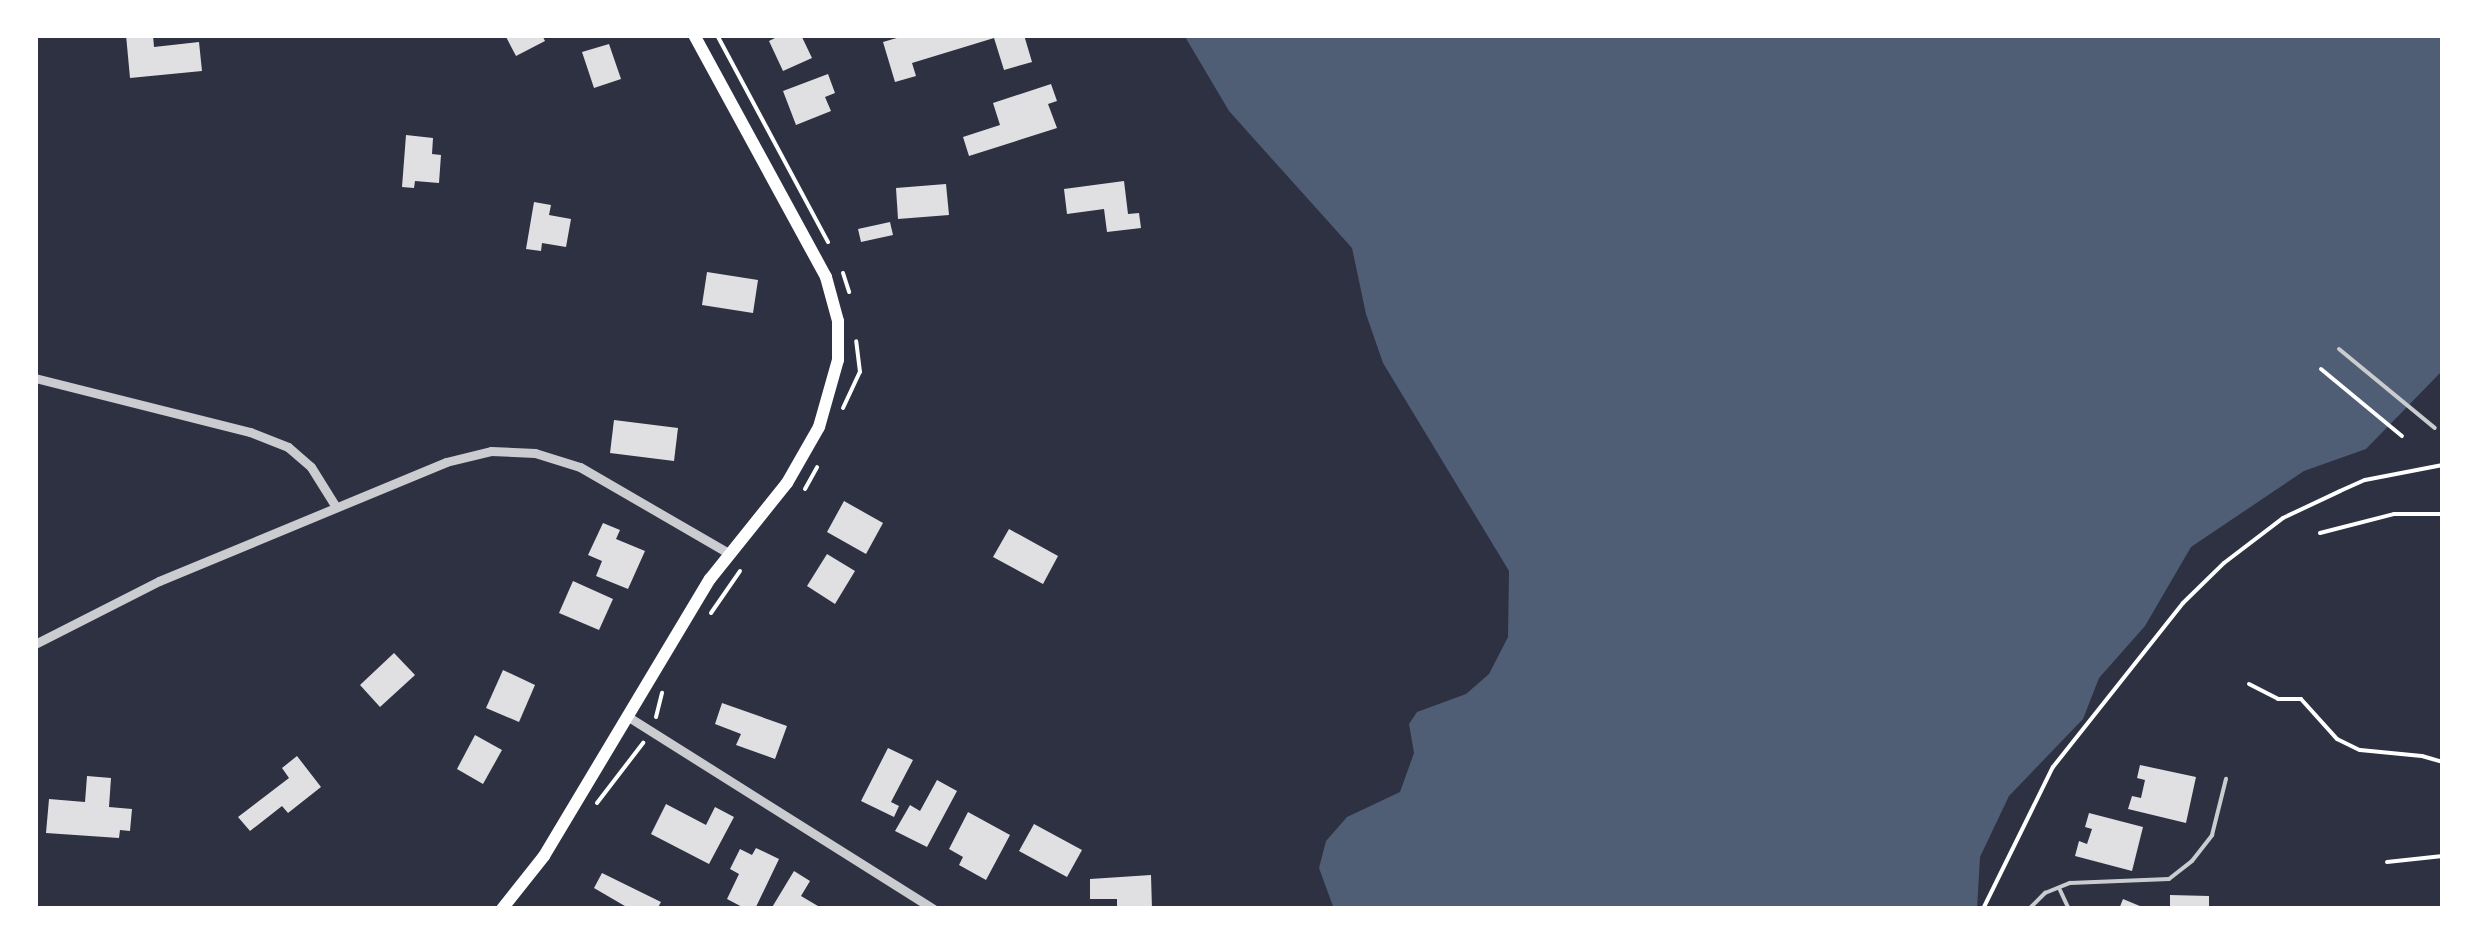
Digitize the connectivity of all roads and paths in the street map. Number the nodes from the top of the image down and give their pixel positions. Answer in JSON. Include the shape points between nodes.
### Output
{"nodes":[{"id":1,"x":694,"y":35,"type":"edge"},
{"id":2,"x":717,"y":35,"type":"edge"},
{"id":3,"x":832,"y":250,"type":"dead end"},
{"id":4,"x":840,"y":266,"type":"dead end"},
{"id":5,"x":850,"y":300,"type":"dead end"},
{"id":6,"x":855,"y":336,"type":"dead end"},
{"id":7,"x":2339,"y":349,"type":"dead end"},
{"id":8,"x":2321,"y":369,"type":"dead end"},
{"id":9,"x":35,"y":378,"type":"edge"},
{"id":10,"x":839,"y":419,"type":"dead end"},
{"id":11,"x":2435,"y":428,"type":"dead end"},
{"id":12,"x":2402,"y":436,"type":"dead end"},
{"id":13,"x":818,"y":466,"type":"dead end"},
{"id":14,"x":2443,"y":466,"type":"edge"},
{"id":15,"x":799,"y":496,"type":"dead end"},
{"id":16,"x":336,"y":508,"type":"junction"},
{"id":17,"x":2443,"y":514,"type":"edge"},
{"id":18,"x":2320,"y":532,"type":"dead end"},
{"id":19,"x":730,"y":554,"type":"junction"},
{"id":20,"x":744,"y":564,"type":"dead end"},
{"id":21,"x":705,"y":622,"type":"dead end"},
{"id":22,"x":35,"y":644,"type":"edge"},
{"id":23,"x":665,"y":680,"type":"dead end"},
{"id":24,"x":2249,"y":684,"type":"dead end"},
{"id":25,"x":628,"y":716,"type":"junction"},
{"id":26,"x":652,"y":730,"type":"junction"},
{"id":27,"x":2443,"y":762,"type":"edge"},
{"id":28,"x":2226,"y":779,"type":"dead end"},
{"id":29,"x":2443,"y":856,"type":"edge"},
{"id":30,"x":2387,"y":862,"type":"dead end"},
{"id":31,"x":2060,"y":890,"type":"junction"},
{"id":32,"x":502,"y":909,"type":"edge"},
{"id":33,"x":933,"y":909,"type":"edge"},
{"id":34,"x":1983,"y":909,"type":"edge"},
{"id":35,"x":2029,"y":909,"type":"edge"},
{"id":36,"x":2069,"y":909,"type":"edge"}],
"edges":[{"from":1,"to":19,"type":"main road","via":[[826,277],[838,321],[838,360],[819,427],[787,483]]},
{"from":2,"to":3,"type":"path"},
{"from":4,"to":5,"type":"path"},
{"from":6,"to":10,"type":"path","via":[[860,372]]},
{"from":7,"to":11,"type":"lane"},
{"from":8,"to":12,"type":"path"},
{"from":9,"to":16,"type":"street","via":[[288,447],[311,467]]},
{"from":13,"to":15,"type":"path"},
{"from":14,"to":34,"type":"path","via":[[2340,491],[2283,518],[2224,563],[2184,602],[2053,767]]},
{"from":16,"to":19,"type":"street","via":[[446,462],[491,450],[534,453],[580,467]]},
{"from":16,"to":22,"type":"street","via":[[160,582]]},
{"from":17,"to":18,"type":"path","via":[[2394,514]]},
{"from":19,"to":25,"type":"main road"},
{"from":20,"to":21,"type":"path"},
{"from":23,"to":26,"type":"path"},
{"from":24,"to":27,"type":"path","via":[[2278,699],[2301,699],[2337,739],[2360,750]]},
{"from":25,"to":26,"type":"street"},
{"from":25,"to":32,"type":"main road","via":[[544,856]]},
{"from":26,"to":33,"type":"street"},
{"from":28,"to":31,"type":"lane","via":[[2212,835],[2169,878],[2084,880]]},
{"from":29,"to":30,"type":"path"},
{"from":31,"to":35,"type":"lane"},
{"from":31,"to":36,"type":"lane"}]}
